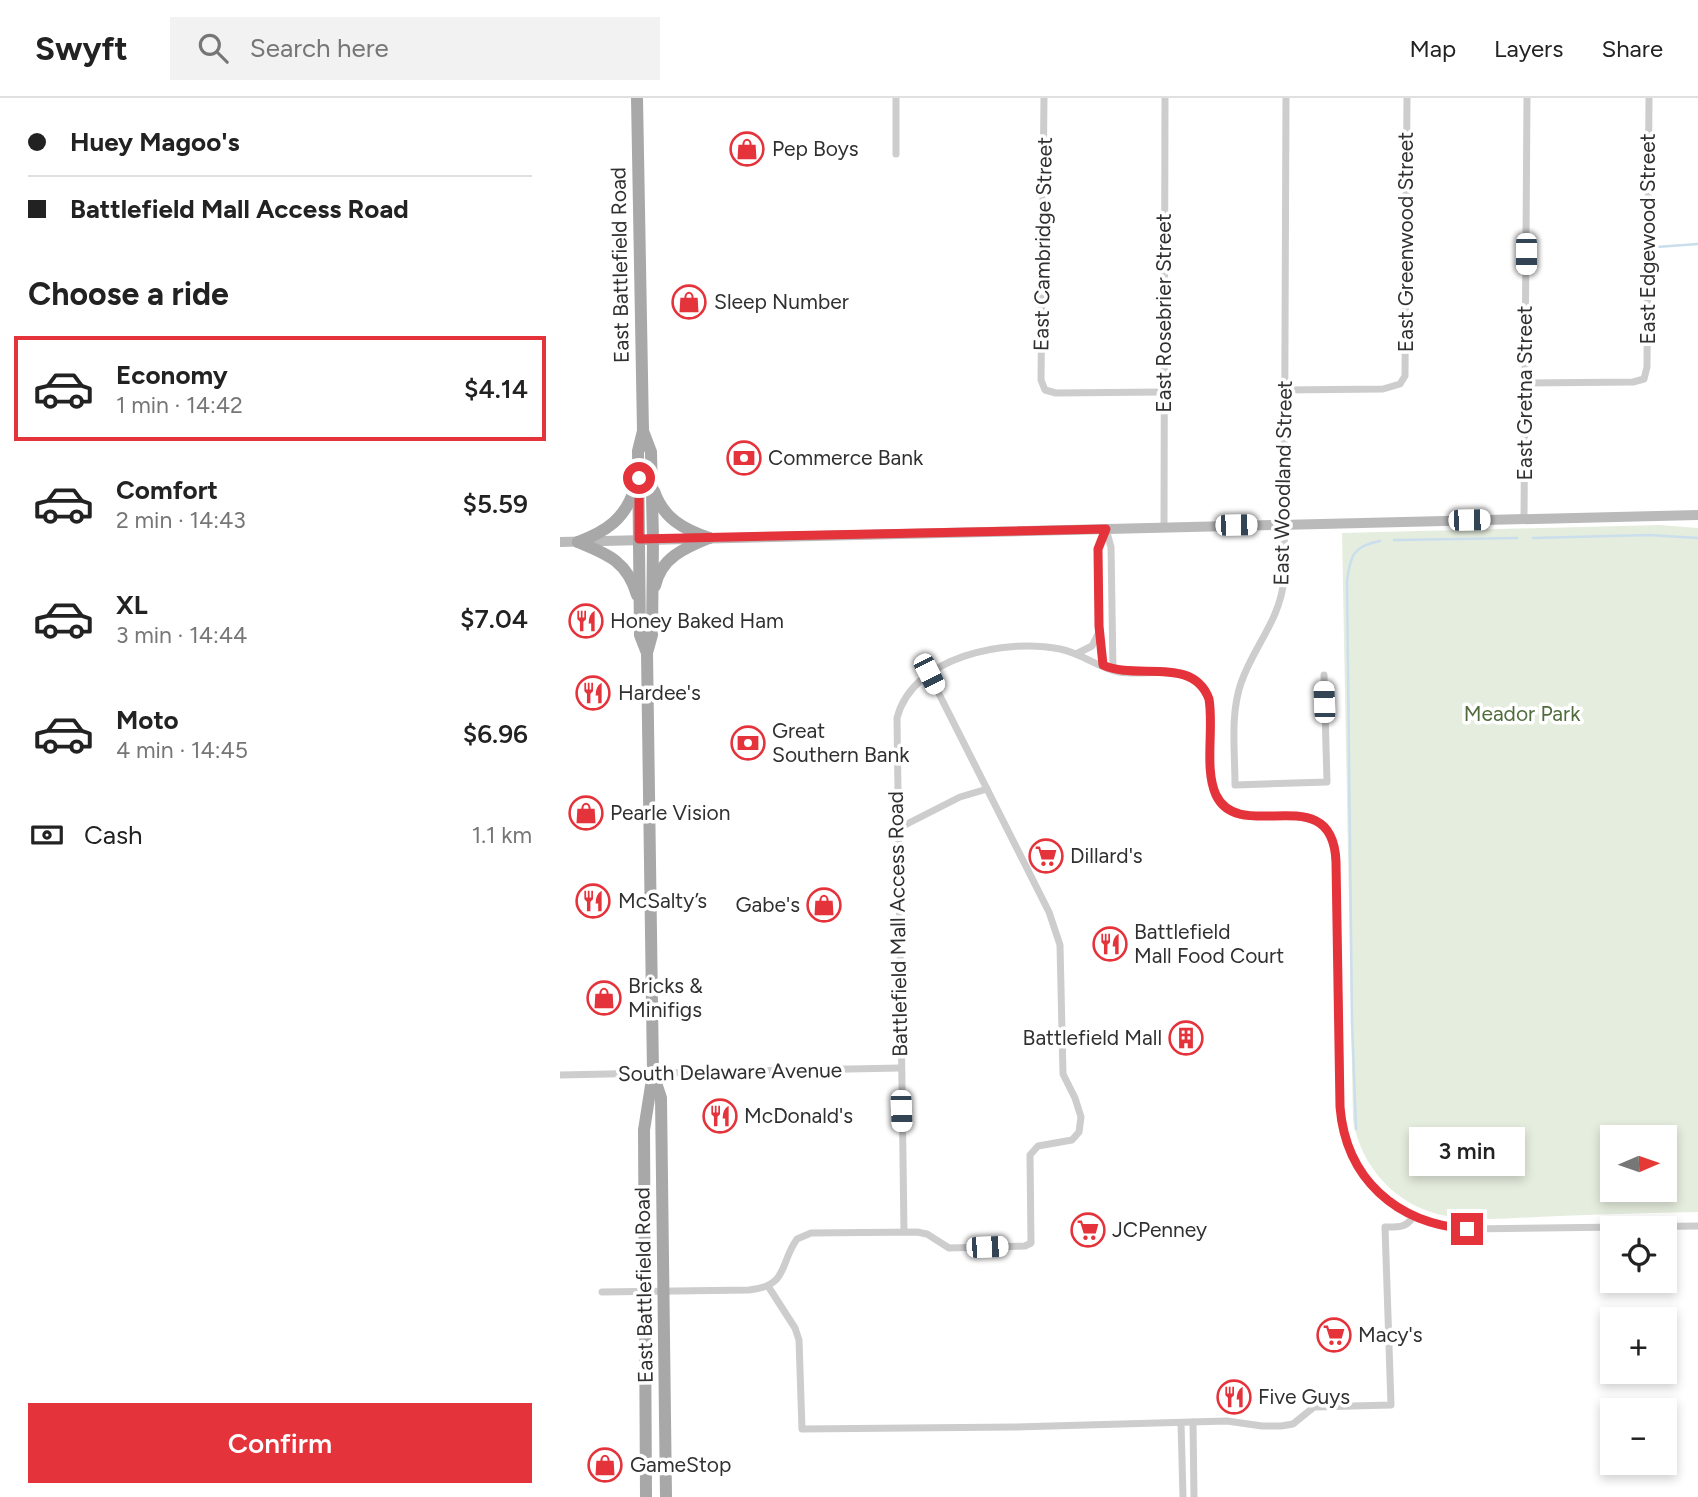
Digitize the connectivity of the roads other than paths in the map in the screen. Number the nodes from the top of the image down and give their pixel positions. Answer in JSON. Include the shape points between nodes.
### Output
{"nodes":[{"id":1,"x":637,"y":98,"type":"edge"},
{"id":2,"x":896,"y":98,"type":"edge"},
{"id":3,"x":1044,"y":98,"type":"edge"},
{"id":4,"x":1165,"y":98,"type":"edge"},
{"id":5,"x":1286,"y":98,"type":"edge"},
{"id":6,"x":1407,"y":98,"type":"edge"},
{"id":7,"x":1527,"y":98,"type":"edge"},
{"id":8,"x":1649,"y":98,"type":"edge"},
{"id":9,"x":896,"y":154,"type":"dead end"},
{"id":10,"x":1525,"y":383,"type":"junction"},
{"id":11,"x":1284,"y":390,"type":"junction"},
{"id":12,"x":1163,"y":392,"type":"junction"},
{"id":13,"x":643,"y":431,"type":"junction"},
{"id":14,"x":639,"y":478,"type":"junction"},
{"id":15,"x":652,"y":484,"type":"junction"},
{"id":16,"x":1696,"y":515,"type":"edge"},
{"id":17,"x":1524,"y":519,"type":"junction"},
{"id":18,"x":1284,"y":524,"type":"junction"},
{"id":19,"x":1164,"y":527,"type":"junction"},
{"id":20,"x":1106,"y":529,"type":"junction"},
{"id":21,"x":709,"y":538,"type":"junction"},
{"id":22,"x":646,"y":539,"type":"junction"},
{"id":23,"x":560,"y":542,"type":"edge"},
{"id":24,"x":578,"y":542,"type":"junction"},
{"id":25,"x":653,"y":597,"type":"junction"},
{"id":26,"x":640,"y":606,"type":"junction"},
{"id":27,"x":1099,"y":626,"type":"junction"},
{"id":28,"x":647,"y":653,"type":"junction"},
{"id":29,"x":1077,"y":653,"type":"junction"},
{"id":30,"x":1103,"y":665,"type":"junction"},
{"id":31,"x":1113,"y":670,"type":"junction"},
{"id":32,"x":929,"y":674,"type":"junction"},
{"id":33,"x":1324,"y":675,"type":"dead end"},
{"id":34,"x":987,"y":789,"type":"junction"},
{"id":35,"x":897,"y":829,"type":"junction"},
{"id":36,"x":900,"y":1068,"type":"junction"},
{"id":37,"x":653,"y":1073,"type":"junction"},
{"id":38,"x":560,"y":1075,"type":"edge"},
{"id":39,"x":1413,"y":1217,"type":"junction"},
{"id":40,"x":1698,"y":1226,"type":"edge"},
{"id":41,"x":904,"y":1232,"type":"junction"},
{"id":42,"x":767,"y":1286,"type":"junction"},
{"id":43,"x":602,"y":1292,"type":"dead end"},
{"id":44,"x":647,"y":1292,"type":"junction"},
{"id":45,"x":663,"y":1292,"type":"junction"},
{"id":46,"x":1192,"y":1422,"type":"junction"},
{"id":47,"x":1181,"y":1423,"type":"junction"},
{"id":48,"x":666,"y":1496,"type":"edge"},
{"id":49,"x":646,"y":1497,"type":"edge"},
{"id":50,"x":1183,"y":1497,"type":"edge"},
{"id":51,"x":1194,"y":1497,"type":"edge"}],
"edges":[{"from":1,"to":13,"type":"main road","name":"East Battlefield Road"},
{"from":2,"to":9,"type":"street"},
{"from":3,"to":12,"type":"street","name":"East Cambridge Street","via":[[1041,380],[1045,390]]},
{"from":4,"to":12,"type":"street","name":"East Rosebrier Street"},
{"from":5,"to":11,"type":"street","name":"East Woodland Street"},
{"from":6,"to":11,"type":"street","name":"East Greenwood Street","via":[[1405,376],[1400,384],[1382,389]]},
{"from":7,"to":10,"type":"street","name":"East Gretna Street"},
{"from":8,"to":10,"type":"street","name":"East Edgewood Street","via":[[1644,379]]},
{"from":10,"to":17,"type":"street","name":"East Gretna Street"},
{"from":11,"to":18,"type":"street","name":"East Woodland Street"},
{"from":12,"to":19,"type":"street","name":"East Rosebrier Street"},
{"from":13,"to":14,"type":"main road","name":"East Battlefield Road"},
{"from":13,"to":15,"type":"main road","name":"East Battlefield Road","via":[[651,452]]},
{"from":14,"to":22,"type":"main road","name":"East Battlefield Road"},
{"from":14,"to":24,"type":"main road","via":[[630,503],[615,524]]},
{"from":15,"to":21,"type":"main road","via":[[670,518]]},
{"from":15,"to":22,"type":"main road","name":"East Battlefield Road"},
{"from":16,"to":17,"type":"main road"},
{"from":17,"to":18,"type":"main road"},
{"from":18,"to":19,"type":"main road"},
{"from":18,"to":33,"type":"street","name":"East Woodland Street","via":[[1283,593],[1275,619],[1242,680],[1236,703],[1235,785],[1327,782]]},
{"from":19,"to":20,"type":"main road"},
{"from":20,"to":21,"type":"main road"},
{"from":20,"to":27,"type":"street","via":[[1098,549]]},
{"from":20,"to":31,"type":"street","via":[[1111,548]]},
{"from":21,"to":22,"type":"main road"},
{"from":21,"to":25,"type":"main road","via":[[671,557],[656,580]]},
{"from":22,"to":24,"type":"main road"},
{"from":22,"to":25,"type":"main road","name":"East Battlefield Road"},
{"from":22,"to":26,"type":"main road","name":"East Battlefield Road"},
{"from":23,"to":24,"type":"main road"},
{"from":24,"to":26,"type":"main road","via":[[622,565]]},
{"from":25,"to":28,"type":"main road","name":"East Battlefield Road"},
{"from":26,"to":28,"type":"main road","name":"East Battlefield Road","via":[[640,635]]},
{"from":27,"to":29,"type":"street","via":[[1092,646]]},
{"from":27,"to":30,"type":"street"},
{"from":28,"to":37,"type":"main road","name":"East Battlefield Road"},
{"from":29,"to":30,"type":"street","name":"Battlefield Mall Access Road"},
{"from":29,"to":32,"type":"street","name":"Battlefield Mall Access Road","via":[[1041,646],[1002,646],[968,654]]},
{"from":30,"to":31,"type":"street","name":"Battlefield Mall Access Road"},
{"from":31,"to":39,"type":"street","name":"Battlefield Mall Access Road","via":[[1170,672],[1203,688],[1209,699],[1211,777],[1222,805],[1244,815],[1309,817],[1332,837],[1342,1123],[1366,1178],[1387,1200]]},
{"from":32,"to":34,"type":"street"},
{"from":32,"to":35,"type":"street","name":"Battlefield Mall Access Road","via":[[904,700],[897,718]]},
{"from":34,"to":35,"type":"street","via":[[960,797]]},
{"from":34,"to":41,"type":"street","via":[[1059,938],[1063,1074],[1079,1108],[1079,1132],[1072,1140],[1038,1146],[1030,1155],[1028,1245],[949,1248],[927,1234]]},
{"from":35,"to":36,"type":"street","name":"Battlefield Mall Access Road"},
{"from":36,"to":37,"type":"street","name":"South Delaware Avenue"},
{"from":36,"to":41,"type":"street","name":"Battlefield Mall Access Road"},
{"from":37,"to":38,"type":"street","name":"South Delaware Avenue"},
{"from":37,"to":44,"type":"main road","name":"East Battlefield Road","via":[[644,1130]]},
{"from":37,"to":45,"type":"main road","name":"East Battlefield Road","via":[[661,1098]]},
{"from":39,"to":40,"type":"street","name":"Battlefield Mall Access Road","via":[[1474,1229]]},
{"from":39,"to":46,"type":"street","via":[[1404,1226],[1385,1227],[1391,1405],[1314,1407],[1293,1424],[1281,1426]]},
{"from":41,"to":42,"type":"street","via":[[801,1236],[780,1276]]},
{"from":42,"to":45,"type":"street"},
{"from":42,"to":47,"type":"street","via":[[799,1339],[802,1429]]},
{"from":43,"to":44,"type":"street"},
{"from":44,"to":45,"type":"street"},
{"from":44,"to":49,"type":"main road","name":"East Battlefield Road"},
{"from":45,"to":48,"type":"main road","name":"East Battlefield Road"},
{"from":46,"to":47,"type":"street"},
{"from":46,"to":51,"type":"street"},
{"from":47,"to":50,"type":"street"}]}
